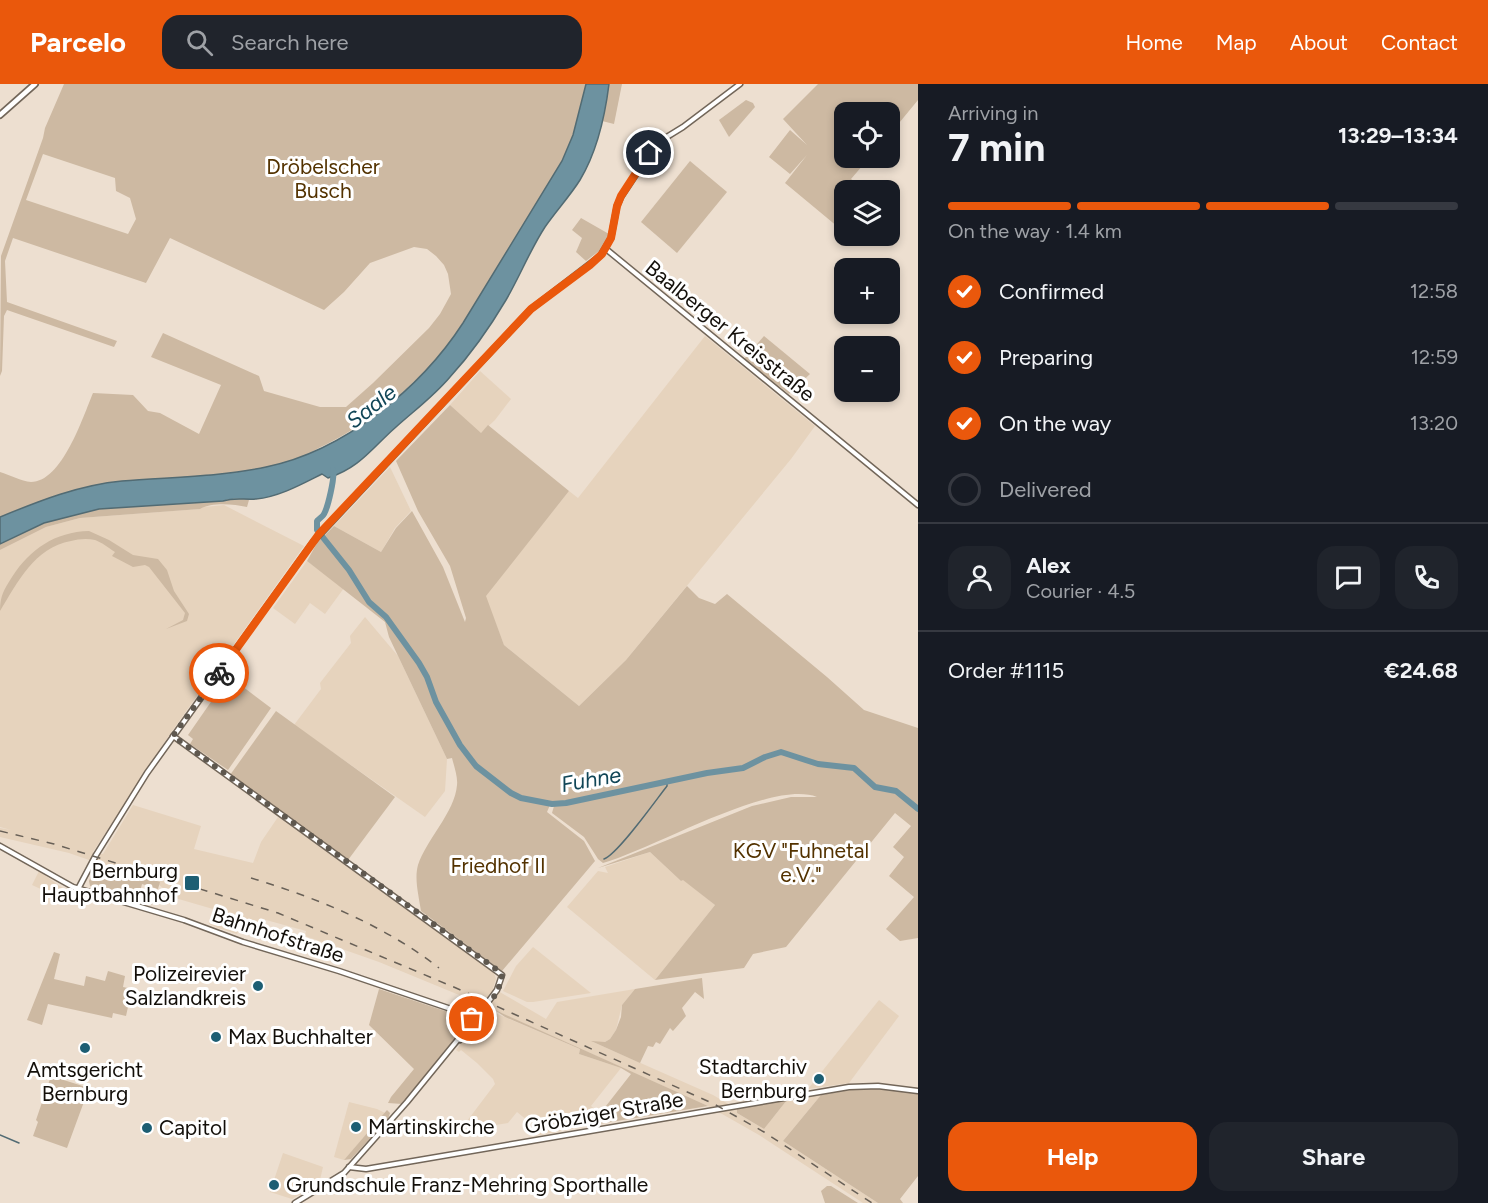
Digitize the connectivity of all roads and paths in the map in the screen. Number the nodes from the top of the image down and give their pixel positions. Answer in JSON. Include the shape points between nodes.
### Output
{"nodes":[{"id":1,"x":35,"y":84,"type":"edge"},
{"id":2,"x":740,"y":84,"type":"edge"},
{"id":3,"x":0,"y":115,"type":"edge"},
{"id":4,"x":606,"y":249,"type":"junction"},
{"id":5,"x":918,"y":505,"type":"edge"},
{"id":6,"x":173,"y":736,"type":"junction"},
{"id":7,"x":0,"y":846,"type":"edge"},
{"id":8,"x":78,"y":889,"type":"junction"},
{"id":9,"x":479,"y":1015,"type":"junction"},
{"id":10,"x":461,"y":1022,"type":"junction"},
{"id":11,"x":444,"y":1057,"type":"junction"},
{"id":12,"x":918,"y":1091,"type":"edge"},
{"id":13,"x":349,"y":1167,"type":"junction"},
{"id":14,"x":295,"y":1203,"type":"edge"}],
"edges":[{"from":1,"to":3,"type":"main road"},
{"from":2,"to":4,"type":"main road","via":[[654,146],[621,196]]},
{"from":4,"to":5,"type":"main road","name":"Baalberger Kreisstraße"},
{"from":4,"to":6,"type":"main road","via":[[531,309],[322,531]]},
{"from":6,"to":8,"type":"main road"},
{"from":6,"to":9,"type":"main road","via":[[502,975],[498,988]]},
{"from":7,"to":8,"type":"main road","name":"Bahnhofstraße"},
{"from":8,"to":10,"type":"main road","name":"Bahnhofstraße","via":[[448,1008]]},
{"from":9,"to":10,"type":"main road"},
{"from":9,"to":11,"type":"main road"},
{"from":10,"to":11,"type":"main road","via":[[460,1037]]},
{"from":11,"to":13,"type":"main road"},
{"from":12,"to":13,"type":"main road","name":"Gröbziger Straße","via":[[858,1086],[366,1169]]},
{"from":13,"to":14,"type":"main road"}]}
